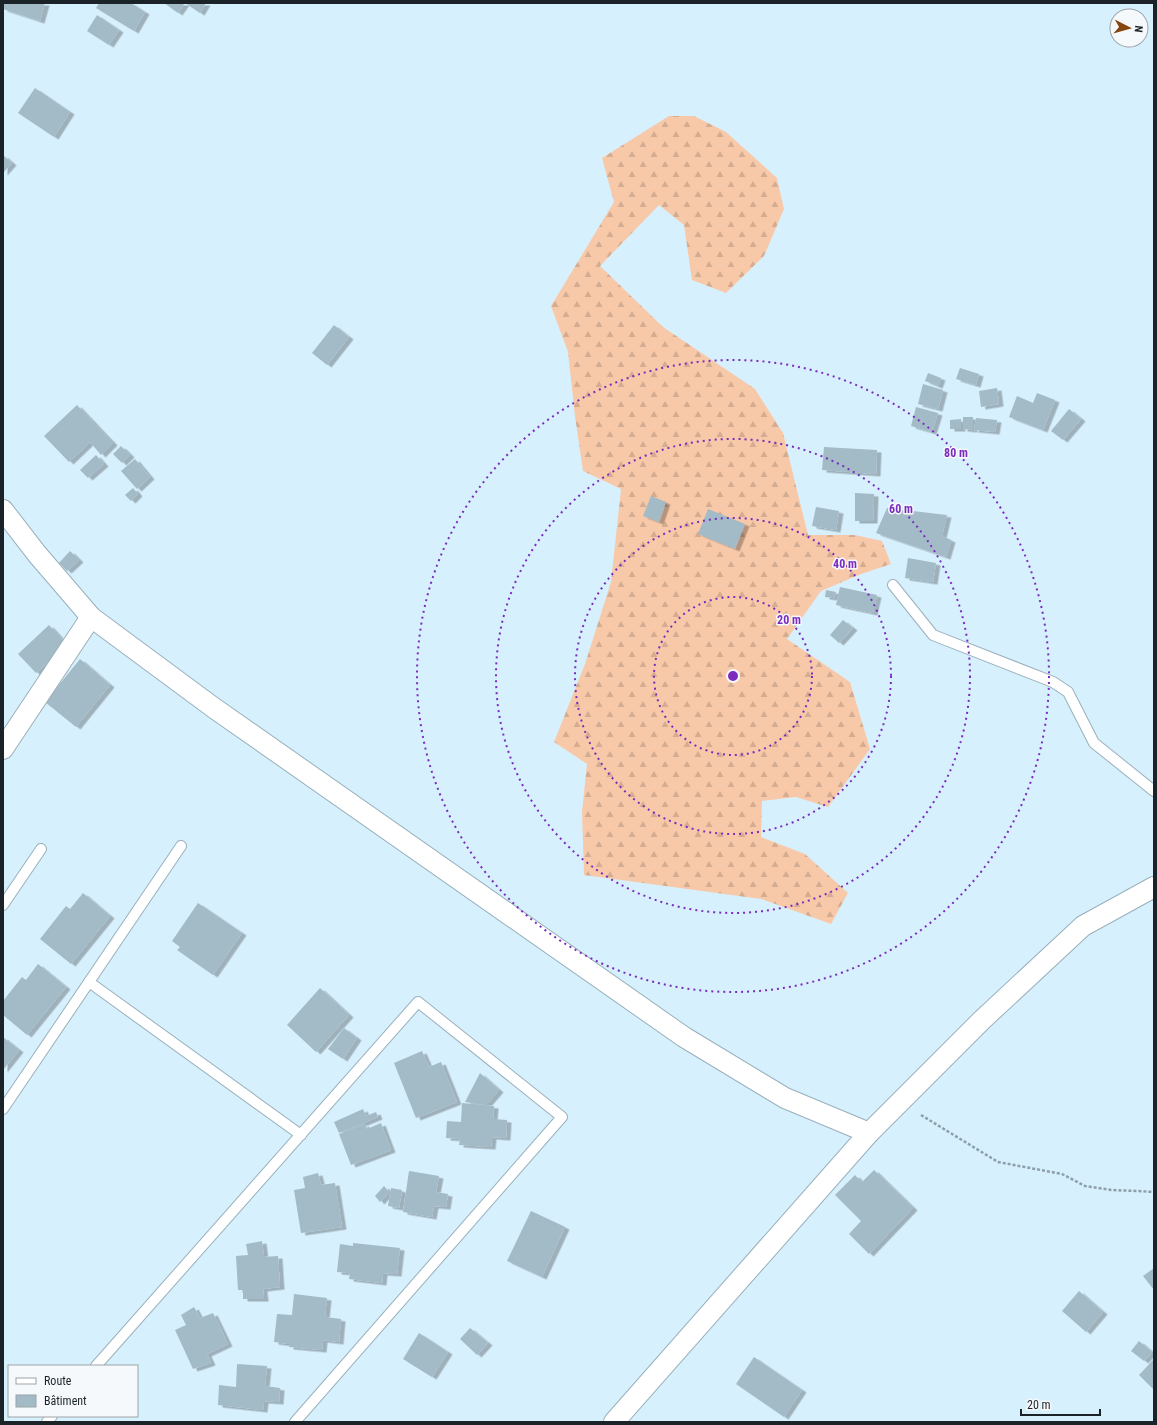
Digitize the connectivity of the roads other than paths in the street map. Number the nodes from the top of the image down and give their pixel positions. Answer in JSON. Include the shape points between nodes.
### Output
{"nodes":[{"id":1,"x":3,"y":510,"type":"edge"},
{"id":2,"x":893,"y":585,"type":"dead end"},
{"id":3,"x":91,"y":618,"type":"junction"},
{"id":4,"x":3,"y":749,"type":"edge"},
{"id":5,"x":1154,"y":791,"type":"edge"},
{"id":6,"x":181,"y":846,"type":"dead end"},
{"id":7,"x":41,"y":849,"type":"dead end"},
{"id":8,"x":1154,"y":887,"type":"edge"},
{"id":9,"x":3,"y":905,"type":"edge"},
{"id":10,"x":89,"y":982,"type":"junction"},
{"id":11,"x":3,"y":1109,"type":"edge"},
{"id":12,"x":869,"y":1133,"type":"junction"},
{"id":13,"x":301,"y":1135,"type":"junction"},
{"id":14,"x":97,"y":1365,"type":"edge"},
{"id":15,"x":294,"y":1422,"type":"edge"},
{"id":16,"x":614,"y":1422,"type":"edge"}],
"edges":[{"from":1,"to":3,"type":"street"},
{"from":2,"to":5,"type":"lane","via":[[934,635],[1053,682],[1068,692],[1094,743]]},
{"from":3,"to":4,"type":"street"},
{"from":3,"to":12,"type":"street","via":[[214,708],[684,1037],[785,1098]]},
{"from":6,"to":10,"type":"lane"},
{"from":7,"to":9,"type":"lane"},
{"from":8,"to":12,"type":"street","via":[[1083,926],[982,1020]]},
{"from":10,"to":11,"type":"lane"},
{"from":10,"to":13,"type":"lane"},
{"from":12,"to":16,"type":"street"},
{"from":13,"to":14,"type":"lane"},
{"from":13,"to":15,"type":"lane","via":[[418,1002],[562,1117]]}]}
